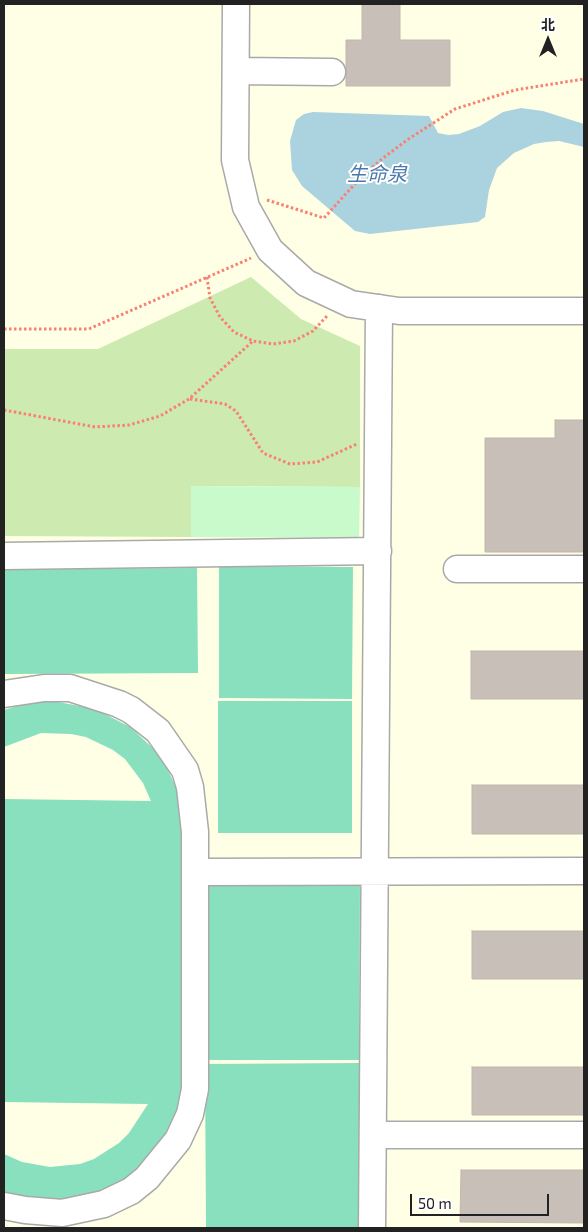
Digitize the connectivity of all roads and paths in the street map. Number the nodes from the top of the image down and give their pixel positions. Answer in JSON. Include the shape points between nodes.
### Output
{"nodes":[{"id":1,"x":236,"y":4,"type":"edge"},
{"id":2,"x":236,"y":71,"type":"junction"},
{"id":3,"x":332,"y":72,"type":"dead end"},
{"id":4,"x":584,"y":80,"type":"edge"},
{"id":5,"x":242,"y":191,"type":"junction"},
{"id":6,"x":270,"y":250,"type":"junction"},
{"id":7,"x":208,"y":277,"type":"junction"},
{"id":8,"x":336,"y":297,"type":"junction"},
{"id":9,"x":379,"y":308,"type":"junction"},
{"id":10,"x":584,"y":311,"type":"edge"},
{"id":11,"x":4,"y":329,"type":"edge"},
{"id":12,"x":253,"y":341,"type":"junction"},
{"id":13,"x":189,"y":399,"type":"junction"},
{"id":14,"x":4,"y":410,"type":"edge"},
{"id":15,"x":378,"y":444,"type":"junction"},
{"id":16,"x":378,"y":551,"type":"junction"},
{"id":17,"x":4,"y":556,"type":"edge"},
{"id":18,"x":457,"y":569,"type":"dead end"},
{"id":19,"x":584,"y":569,"type":"edge"},
{"id":20,"x":4,"y":694,"type":"edge"},
{"id":21,"x":375,"y":871,"type":"junction"},
{"id":22,"x":584,"y":871,"type":"edge"},
{"id":23,"x":195,"y":872,"type":"junction"},
{"id":24,"x":373,"y":1135,"type":"junction"},
{"id":25,"x":584,"y":1135,"type":"edge"},
{"id":26,"x":4,"y":1206,"type":"edge"},
{"id":27,"x":372,"y":1228,"type":"edge"}],
"edges":[{"from":1,"to":2,"type":"lane"},
{"from":2,"to":3,"type":"lane"},
{"from":2,"to":5,"type":"lane","via":[[236,160]]},
{"from":4,"to":5,"type":"path","via":[[515,90],[455,109],[383,158],[324,218]]},
{"from":5,"to":6,"type":"lane","via":[[246,207]]},
{"from":6,"to":7,"type":"path"},
{"from":6,"to":8,"type":"lane","via":[[306,283]]},
{"from":7,"to":11,"type":"path","via":[[89,329]]},
{"from":7,"to":12,"type":"path","via":[[210,298],[220,317],[234,332]]},
{"from":8,"to":9,"type":"lane","via":[[351,304]]},
{"from":8,"to":12,"type":"path","via":[[327,316],[294,341],[273,344]]},
{"from":9,"to":10,"type":"lane"},
{"from":9,"to":15,"type":"lane"},
{"from":12,"to":13,"type":"path"},
{"from":13,"to":14,"type":"path","via":[[160,416],[129,426],[96,427]]},
{"from":13,"to":15,"type":"path","via":[[225,404],[236,411],[263,453],[290,464],[317,462],[354,444]]},
{"from":15,"to":16,"type":"lane"},
{"from":16,"to":17,"type":"lane"},
{"from":16,"to":21,"type":"lane"},
{"from":18,"to":19,"type":"lane"},
{"from":20,"to":23,"type":"lane","via":[[44,688],[84,691],[130,710],[158,731],[185,770],[190,787]]},
{"from":21,"to":22,"type":"lane"},
{"from":21,"to":23,"type":"lane"},
{"from":21,"to":24,"type":"lane"},
{"from":23,"to":26,"type":"lane","via":[[196,1089],[190,1114],[178,1140],[147,1178],[131,1191],[104,1204],[62,1213]]},
{"from":24,"to":25,"type":"lane"},
{"from":24,"to":27,"type":"lane"}]}
